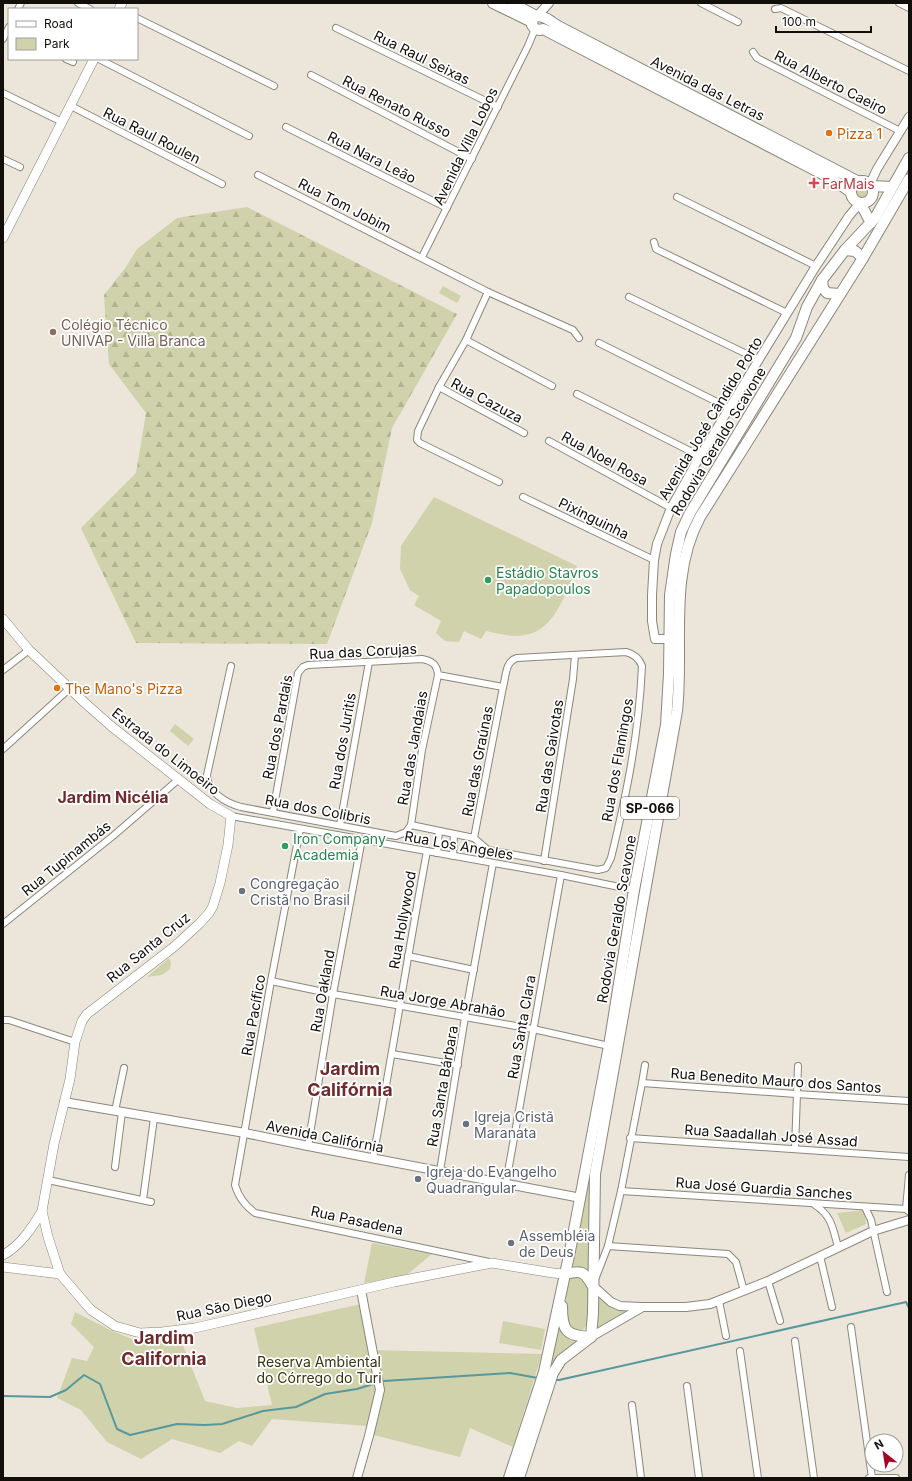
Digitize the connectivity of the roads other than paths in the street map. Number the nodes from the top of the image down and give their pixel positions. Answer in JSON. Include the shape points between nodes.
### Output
{"nodes":[{"id":1,"x":78,"y":3,"type":"edge"},
{"id":2,"x":494,"y":3,"type":"edge"},
{"id":3,"x":512,"y":3,"type":"edge"},
{"id":4,"x":550,"y":3,"type":"edge"},
{"id":5,"x":702,"y":3,"type":"edge"},
{"id":6,"x":899,"y":3,"type":"edge"},
{"id":7,"x":88,"y":8,"type":"edge"},
{"id":8,"x":909,"y":8,"type":"edge"},
{"id":9,"x":775,"y":9,"type":"dead end"},
{"id":10,"x":138,"y":18,"type":"edge"},
{"id":11,"x":539,"y":22,"type":"junction"},
{"id":12,"x":738,"y":22,"type":"dead end"},
{"id":13,"x":336,"y":28,"type":"dead end"},
{"id":14,"x":7,"y":29,"type":"edge"},
{"id":15,"x":3,"y":39,"type":"edge"},
{"id":16,"x":753,"y":52,"type":"dead end"},
{"id":17,"x":68,"y":60,"type":"edge"},
{"id":18,"x":94,"y":60,"type":"edge"},
{"id":19,"x":101,"y":60,"type":"edge"},
{"id":20,"x":73,"y":62,"type":"dead end"},
{"id":21,"x":909,"y":71,"type":"edge"},
{"id":22,"x":311,"y":75,"type":"dead end"},
{"id":23,"x":274,"y":86,"type":"dead end"},
{"id":24,"x":3,"y":93,"type":"edge"},
{"id":25,"x":71,"y":106,"type":"junction"},
{"id":26,"x":498,"y":107,"type":"junction"},
{"id":27,"x":909,"y":117,"type":"edge"},
{"id":28,"x":62,"y":122,"type":"junction"},
{"id":29,"x":286,"y":127,"type":"dead end"},
{"id":30,"x":900,"y":131,"type":"junction"},
{"id":31,"x":248,"y":136,"type":"dead end"},
{"id":32,"x":909,"y":158,"type":"edge"},
{"id":33,"x":3,"y":159,"type":"edge"},
{"id":34,"x":472,"y":159,"type":"junction"},
{"id":35,"x":20,"y":167,"type":"dead end"},
{"id":36,"x":258,"y":175,"type":"dead end"},
{"id":37,"x":909,"y":179,"type":"edge"},
{"id":38,"x":866,"y":183,"type":"junction"},
{"id":39,"x":222,"y":184,"type":"dead end"},
{"id":40,"x":892,"y":187,"type":"junction"},
{"id":41,"x":677,"y":196,"type":"dead end"},
{"id":42,"x":897,"y":198,"type":"junction"},
{"id":43,"x":857,"y":200,"type":"junction"},
{"id":44,"x":447,"y":208,"type":"junction"},
{"id":45,"x":871,"y":223,"type":"junction"},
{"id":46,"x":3,"y":238,"type":"edge"},
{"id":47,"x":654,"y":242,"type":"dead end"},
{"id":48,"x":845,"y":250,"type":"junction"},
{"id":49,"x":422,"y":257,"type":"junction"},
{"id":50,"x":863,"y":258,"type":"junction"},
{"id":51,"x":816,"y":266,"type":"junction"},
{"id":52,"x":822,"y":280,"type":"junction"},
{"id":53,"x":488,"y":292,"type":"junction"},
{"id":54,"x":839,"y":294,"type":"junction"},
{"id":55,"x":629,"y":297,"type":"dead end"},
{"id":56,"x":787,"y":313,"type":"junction"},
{"id":57,"x":579,"y":338,"type":"dead end"},
{"id":58,"x":466,"y":340,"type":"junction"},
{"id":59,"x":599,"y":342,"type":"dead end"},
{"id":60,"x":758,"y":360,"type":"junction"},
{"id":61,"x":552,"y":386,"type":"dead end"},
{"id":62,"x":439,"y":387,"type":"junction"},
{"id":63,"x":577,"y":394,"type":"dead end"},
{"id":64,"x":729,"y":408,"type":"junction"},
{"id":65,"x":524,"y":433,"type":"dead end"},
{"id":66,"x":549,"y":440,"type":"dead end"},
{"id":67,"x":700,"y":456,"type":"junction"},
{"id":68,"x":499,"y":482,"type":"dead end"},
{"id":69,"x":523,"y":497,"type":"dead end"},
{"id":70,"x":671,"y":508,"type":"junction"},
{"id":71,"x":654,"y":560,"type":"junction"},
{"id":72,"x":3,"y":619,"type":"edge"},
{"id":73,"x":670,"y":638,"type":"junction"},
{"id":74,"x":29,"y":650,"type":"junction"},
{"id":75,"x":575,"y":655,"type":"junction"},
{"id":76,"x":369,"y":662,"type":"junction"},
{"id":77,"x":231,"y":666,"type":"dead end"},
{"id":78,"x":300,"y":669,"type":"joint"},
{"id":79,"x":3,"y":670,"type":"edge"},
{"id":80,"x":438,"y":675,"type":"junction"},
{"id":81,"x":504,"y":687,"type":"junction"},
{"id":82,"x":69,"y":689,"type":"junction"},
{"id":83,"x":3,"y":748,"type":"edge"},
{"id":84,"x":179,"y":779,"type":"junction"},
{"id":85,"x":273,"y":812,"type":"junction"},
{"id":86,"x":231,"y":816,"type":"junction"},
{"id":87,"x":340,"y":825,"type":"junction"},
{"id":88,"x":411,"y":825,"type":"junction"},
{"id":89,"x":300,"y":829,"type":"junction"},
{"id":90,"x":439,"y":831,"type":"junction"},
{"id":91,"x":454,"y":834,"type":"junction"},
{"id":92,"x":474,"y":838,"type":"junction"},
{"id":93,"x":362,"y":840,"type":"junction"},
{"id":94,"x":427,"y":851,"type":"junction"},
{"id":95,"x":437,"y":853,"type":"junction"},
{"id":96,"x":453,"y":856,"type":"junction"},
{"id":97,"x":544,"y":861,"type":"junction"},
{"id":98,"x":494,"y":863,"type":"junction"},
{"id":99,"x":561,"y":875,"type":"junction"},
{"id":100,"x":634,"y":890,"type":"junction"},
{"id":101,"x":3,"y":924,"type":"edge"},
{"id":102,"x":408,"y":956,"type":"junction"},
{"id":103,"x":474,"y":970,"type":"junction"},
{"id":104,"x":271,"y":981,"type":"junction"},
{"id":105,"x":333,"y":994,"type":"junction"},
{"id":106,"x":399,"y":1005,"type":"junction"},
{"id":107,"x":466,"y":1017,"type":"junction"},
{"id":108,"x":3,"y":1020,"type":"edge"},
{"id":109,"x":533,"y":1029,"type":"junction"},
{"id":110,"x":75,"y":1042,"type":"junction"},
{"id":111,"x":609,"y":1046,"type":"junction"},
{"id":112,"x":392,"y":1054,"type":"junction"},
{"id":113,"x":458,"y":1065,"type":"junction"},
{"id":114,"x":645,"y":1065,"type":"dead end"},
{"id":115,"x":798,"y":1066,"type":"dead end"},
{"id":116,"x":124,"y":1068,"type":"dead end"},
{"id":117,"x":642,"y":1083,"type":"junction"},
{"id":118,"x":796,"y":1094,"type":"junction"},
{"id":119,"x":909,"y":1101,"type":"edge"},
{"id":120,"x":64,"y":1102,"type":"junction"},
{"id":121,"x":119,"y":1112,"type":"junction"},
{"id":122,"x":154,"y":1118,"type":"junction"},
{"id":123,"x":245,"y":1133,"type":"junction"},
{"id":124,"x":630,"y":1138,"type":"junction"},
{"id":125,"x":308,"y":1146,"type":"junction"},
{"id":126,"x":795,"y":1149,"type":"junction"},
{"id":127,"x":909,"y":1157,"type":"edge"},
{"id":128,"x":373,"y":1158,"type":"junction"},
{"id":129,"x":115,"y":1167,"type":"dead end"},
{"id":130,"x":440,"y":1171,"type":"junction"},
{"id":131,"x":909,"y":1175,"type":"edge"},
{"id":132,"x":48,"y":1180,"type":"junction"},
{"id":133,"x":506,"y":1183,"type":"junction"},
{"id":134,"x":621,"y":1191,"type":"junction"},
{"id":135,"x":581,"y":1198,"type":"junction"},
{"id":136,"x":143,"y":1200,"type":"junction"},
{"id":137,"x":151,"y":1202,"type":"dead end"},
{"id":138,"x":243,"y":1203,"type":"joint"},
{"id":139,"x":814,"y":1204,"type":"junction"},
{"id":140,"x":865,"y":1207,"type":"junction"},
{"id":141,"x":42,"y":1211,"type":"junction"},
{"id":142,"x":907,"y":1211,"type":"edge"},
{"id":143,"x":909,"y":1220,"type":"edge"},
{"id":144,"x":30,"y":1231,"type":"junction"},
{"id":145,"x":873,"y":1231,"type":"junction"},
{"id":146,"x":48,"y":1237,"type":"junction"},
{"id":147,"x":608,"y":1246,"type":"junction"},
{"id":148,"x":838,"y":1247,"type":"junction"},
{"id":149,"x":5,"y":1252,"type":"edge"},
{"id":150,"x":820,"y":1256,"type":"junction"},
{"id":151,"x":468,"y":1258,"type":"junction"},
{"id":152,"x":492,"y":1263,"type":"junction"},
{"id":153,"x":7,"y":1267,"type":"edge"},
{"id":154,"x":466,"y":1268,"type":"junction"},
{"id":155,"x":60,"y":1274,"type":"junction"},
{"id":156,"x":565,"y":1274,"type":"junction"},
{"id":157,"x":768,"y":1281,"type":"junction"},
{"id":158,"x":592,"y":1285,"type":"junction"},
{"id":159,"x":562,"y":1286,"type":"junction"},
{"id":160,"x":362,"y":1290,"type":"junction"},
{"id":161,"x":744,"y":1291,"type":"junction"},
{"id":162,"x":887,"y":1292,"type":"dead end"},
{"id":163,"x":718,"y":1301,"type":"junction"},
{"id":164,"x":642,"y":1307,"type":"junction"},
{"id":165,"x":832,"y":1308,"type":"dead end"},
{"id":166,"x":780,"y":1321,"type":"dead end"},
{"id":167,"x":851,"y":1327,"type":"dead end"},
{"id":168,"x":726,"y":1336,"type":"dead end"},
{"id":169,"x":591,"y":1337,"type":"junction"},
{"id":170,"x":795,"y":1341,"type":"dead end"},
{"id":171,"x":740,"y":1351,"type":"dead end"},
{"id":172,"x":687,"y":1386,"type":"dead end"},
{"id":173,"x":632,"y":1405,"type":"dead end"},
{"id":174,"x":357,"y":1478,"type":"edge"},
{"id":175,"x":509,"y":1478,"type":"edge"},
{"id":176,"x":519,"y":1478,"type":"edge"},
{"id":177,"x":641,"y":1478,"type":"edge"},
{"id":178,"x":699,"y":1478,"type":"edge"},
{"id":179,"x":758,"y":1478,"type":"edge"},
{"id":180,"x":814,"y":1478,"type":"edge"},
{"id":181,"x":869,"y":1478,"type":"edge"},
{"id":182,"x":872,"y":1478,"type":"edge"},
{"id":183,"x":896,"y":1478,"type":"edge"}],
"edges":[{"from":1,"to":7,"type":"street"},
{"from":2,"to":11,"type":"main road","name":"Avenida das Letras"},
{"from":3,"to":11,"type":"main road","name":"Avenida das Letras"},
{"from":4,"to":11,"type":"street"},
{"from":5,"to":12,"type":"street"},
{"from":6,"to":8,"type":"street"},
{"from":9,"to":21,"type":"street","via":[[781,8]]},
{"from":10,"to":23,"type":"street"},
{"from":11,"to":26,"type":"street","name":"Avenida Villa Lobos"},
{"from":11,"to":38,"type":"main road","name":"Avenida das Letras"},
{"from":11,"to":43,"type":"main road","name":"Avenida das Letras","via":[[832,179]]},
{"from":13,"to":26,"type":"street","name":"Rua Raul Seixas"},
{"from":14,"to":15,"type":"street"},
{"from":16,"to":30,"type":"street","name":"Rua Alberto Caeiro","via":[[756,58]]},
{"from":17,"to":20,"type":"street"},
{"from":18,"to":25,"type":"main road"},
{"from":19,"to":31,"type":"street"},
{"from":22,"to":34,"type":"street","name":"Rua Renato Russo"},
{"from":24,"to":28,"type":"street"},
{"from":25,"to":28,"type":"main road"},
{"from":25,"to":39,"type":"street","name":"Rua Raul Roulen"},
{"from":26,"to":34,"type":"street","name":"Avenida Villa Lobos"},
{"from":27,"to":30,"type":"street"},
{"from":28,"to":46,"type":"main road"},
{"from":29,"to":44,"type":"street","name":"Rua Nara Leão"},
{"from":30,"to":38,"type":"street"},
{"from":32,"to":40,"type":"main road","name":"Rodovia Geraldo Scavone","number":"SP-066"},
{"from":33,"to":35,"type":"street"},
{"from":34,"to":44,"type":"street","name":"Avenida Villa Lobos"},
{"from":36,"to":49,"type":"street","name":"Rua Tom Jobim"},
{"from":37,"to":42,"type":"main road","name":"Rodovia Geraldo Scavone","number":"SP-066"},
{"from":38,"to":40,"type":"main road"},
{"from":38,"to":43,"type":"main road","via":[[853,185]]},
{"from":38,"to":43,"type":"main road","via":[[873,189],[873,196],[868,202]]},
{"from":40,"to":42,"type":"main road"},
{"from":40,"to":45,"type":"main road","name":"Rodovia Geraldo Scavone","number":"SP-066"},
{"from":41,"to":51,"type":"street"},
{"from":42,"to":50,"type":"main road","name":"Rodovia Geraldo Scavone","number":"SP-066"},
{"from":43,"to":45,"type":"main road"},
{"from":43,"to":51,"type":"street","name":"Avenida José Cândido Porto"},
{"from":44,"to":49,"type":"street","name":"Avenida Villa Lobos"},
{"from":45,"to":48,"type":"main road","name":"Rodovia Geraldo Scavone","number":"SP-066"},
{"from":47,"to":56,"type":"street","via":[[656,249]]},
{"from":48,"to":50,"type":"main road","via":[[855,251]]},
{"from":48,"to":52,"type":"main road","name":"Rodovia Geraldo Scavone","number":"SP-066"},
{"from":49,"to":53,"type":"street","name":"Rua Tom Jobim"},
{"from":50,"to":54,"type":"main road","name":"Rodovia Geraldo Scavone","number":"SP-066"},
{"from":51,"to":56,"type":"street","name":"Avenida José Cândido Porto"},
{"from":52,"to":54,"type":"main road","via":[[823,288],[828,293]]},
{"from":52,"to":73,"type":"main road","name":"Rodovia Geraldo Scavone","number":"SP-066","via":[[807,307],[796,338],[681,532],[670,595]]},
{"from":53,"to":57,"type":"street","name":"Rua Tom Jobim","via":[[573,330]]},
{"from":53,"to":58,"type":"street"},
{"from":54,"to":158,"type":"main road","name":"Rodovia Geraldo Scavone","number":"SP-066","via":[[700,517],[686,550],[680,588],[677,711],[595,1174]]},
{"from":55,"to":60,"type":"street"},
{"from":56,"to":60,"type":"street","name":"Avenida José Cândido Porto"},
{"from":58,"to":61,"type":"street"},
{"from":58,"to":62,"type":"street"},
{"from":59,"to":64,"type":"street"},
{"from":60,"to":64,"type":"street","name":"Avenida José Cândido Porto"},
{"from":62,"to":65,"type":"street","name":"Rua Cazuza"},
{"from":62,"to":68,"type":"street","via":[[418,431],[420,443]]},
{"from":63,"to":67,"type":"street"},
{"from":64,"to":67,"type":"street","name":"Avenida José Cândido Porto"},
{"from":66,"to":70,"type":"street","name":"Rua Noel Rosa"},
{"from":67,"to":70,"type":"street","name":"Avenida José Cândido Porto"},
{"from":69,"to":71,"type":"street","name":"Pixinguinha"},
{"from":70,"to":71,"type":"street","name":"Avenida José Cândido Porto","via":[[657,544]]},
{"from":71,"to":73,"type":"street","name":"Avenida José Cândido Porto","via":[[653,633],[655,639]]},
{"from":72,"to":74,"type":"main road","name":"Estrada do Limoeiro"},
{"from":73,"to":100,"type":"main road","name":"Rodovia Geraldo Scavone","number":"SP-066","via":[[666,725]]},
{"from":74,"to":79,"type":"street"},
{"from":74,"to":82,"type":"main road","name":"Estrada do Limoeiro"},
{"from":75,"to":81,"type":"street","via":[[515,658],[508,665]]},
{"from":75,"to":97,"type":"street","name":"Rua das Gaivotas"},
{"from":75,"to":97,"type":"street","name":"Rua dos Flamingos","via":[[626,652],[640,660],[642,666],[638,726],[627,793],[611,858],[606,868],[598,870]]},
{"from":76,"to":78,"type":"street","name":"Rua das Corujas","via":[[308,665]]},
{"from":76,"to":80,"type":"street","name":"Rua das Corujas","via":[[422,659],[431,661],[437,667]]},
{"from":76,"to":87,"type":"street","name":"Rua dos Juritis"},
{"from":77,"to":85,"type":"street","name":"Rua dos Colibris","via":[[207,780],[211,788],[230,803]]},
{"from":78,"to":85,"type":"street","name":"Rua dos Pardais"},
{"from":80,"to":81,"type":"street"},
{"from":80,"to":88,"type":"street","name":"Rua das Jandaias","via":[[422,750]]},
{"from":81,"to":92,"type":"street","name":"Rua das Graúnas"},
{"from":82,"to":83,"type":"street"},
{"from":82,"to":84,"type":"main road","name":"Estrada do Limoeiro","via":[[111,726]]},
{"from":84,"to":86,"type":"main road","name":"Estrada do Limoeiro","via":[[210,804]]},
{"from":84,"to":101,"type":"street","name":"Rua Tupinambás","via":[[113,836]]},
{"from":85,"to":87,"type":"street","name":"Rua dos Colibris"},
{"from":86,"to":89,"type":"street","name":"Rua Los Angeles"},
{"from":86,"to":110,"type":"main road","name":"Rua Santa Cruz","via":[[228,845],[213,906],[199,924],[175,946],[87,1014]]},
{"from":87,"to":88,"type":"street","name":"Rua dos Colibris","via":[[396,836],[406,832]]},
{"from":88,"to":90,"type":"street"},
{"from":89,"to":93,"type":"street","name":"Rua Los Angeles"},
{"from":89,"to":104,"type":"street","name":"Rua Pacífico"},
{"from":90,"to":91,"type":"street"},
{"from":90,"to":95,"type":"street"},
{"from":91,"to":92,"type":"street"},
{"from":91,"to":96,"type":"street"},
{"from":92,"to":97,"type":"street","via":[[488,850]]},
{"from":93,"to":94,"type":"street","name":"Rua Los Angeles"},
{"from":93,"to":105,"type":"street","name":"Rua Oakland"},
{"from":94,"to":95,"type":"street","name":"Rua Los Angeles"},
{"from":94,"to":102,"type":"street","name":"Rua Hollywood"},
{"from":95,"to":96,"type":"street","name":"Rua Los Angeles"},
{"from":96,"to":98,"type":"street","name":"Rua Los Angeles"},
{"from":98,"to":99,"type":"street","name":"Rua Los Angeles"},
{"from":98,"to":103,"type":"street","name":"Rua Santa Bárbara"},
{"from":99,"to":100,"type":"street","name":"Rua Los Angeles"},
{"from":99,"to":109,"type":"street","name":"Rua Santa Clara"},
{"from":100,"to":111,"type":"main road","name":"Rodovia Geraldo Scavone","number":"SP-066"},
{"from":102,"to":103,"type":"street"},
{"from":102,"to":106,"type":"street","name":"Rua Hollywood"},
{"from":103,"to":107,"type":"street","name":"Rua Santa Bárbara"},
{"from":104,"to":105,"type":"street","name":"Rua Jorge Abrahão"},
{"from":104,"to":123,"type":"street","name":"Rua Pacífico"},
{"from":105,"to":106,"type":"street","name":"Rua Jorge Abrahão"},
{"from":105,"to":125,"type":"street","name":"Rua Oakland"},
{"from":106,"to":107,"type":"street","name":"Rua Jorge Abrahão"},
{"from":106,"to":112,"type":"street","name":"Rua Hollywood"},
{"from":107,"to":109,"type":"street","name":"Rua Jorge Abrahão"},
{"from":107,"to":113,"type":"street","name":"Rua Santa Bárbara"},
{"from":108,"to":110,"type":"street"},
{"from":109,"to":111,"type":"street","name":"Rua Jorge Abrahão"},
{"from":109,"to":133,"type":"street","name":"Rua Santa Clara"},
{"from":110,"to":120,"type":"main road"},
{"from":111,"to":135,"type":"main road","name":"Rodovia Geraldo Scavone","number":"SP-066"},
{"from":112,"to":113,"type":"street"},
{"from":112,"to":128,"type":"street","name":"Rua Hollywood"},
{"from":113,"to":130,"type":"street","name":"Rua Santa Bárbara"},
{"from":114,"to":117,"type":"street"},
{"from":115,"to":118,"type":"street"},
{"from":116,"to":121,"type":"street"},
{"from":117,"to":118,"type":"street","name":"Rua Benedito Mauro dos Santos"},
{"from":117,"to":124,"type":"street"},
{"from":118,"to":119,"type":"street","name":"Rua Benedito Mauro dos Santos"},
{"from":118,"to":126,"type":"street"},
{"from":120,"to":121,"type":"street","name":"Avenida Califórnia"},
{"from":120,"to":132,"type":"main road","name":"Rua São Diego"},
{"from":121,"to":122,"type":"street","name":"Avenida Califórnia"},
{"from":121,"to":129,"type":"street"},
{"from":122,"to":123,"type":"street","name":"Avenida Califórnia"},
{"from":122,"to":136,"type":"street"},
{"from":123,"to":125,"type":"street","name":"Avenida Califórnia"},
{"from":123,"to":138,"type":"street","name":"Rua Pacífico","via":[[235,1185]]},
{"from":124,"to":126,"type":"street","name":"Rua Saadallah José Assad"},
{"from":124,"to":134,"type":"street"},
{"from":125,"to":128,"type":"street","name":"Avenida Califórnia"},
{"from":126,"to":127,"type":"street","name":"Rua Saadallah José Assad"},
{"from":128,"to":130,"type":"street","name":"Avenida Califórnia"},
{"from":130,"to":133,"type":"street","name":"Avenida Califórnia"},
{"from":131,"to":142,"type":"street"},
{"from":132,"to":136,"type":"street"},
{"from":132,"to":141,"type":"main road","name":"Rua São Diego"},
{"from":133,"to":135,"type":"street","name":"Avenida Califórnia"},
{"from":134,"to":139,"type":"street","name":"Rua José Guardia Sanches"},
{"from":134,"to":147,"type":"street"},
{"from":135,"to":156,"type":"main road","name":"Rodovia Geraldo Scavone","number":"SP-066"},
{"from":136,"to":137,"type":"street"},
{"from":138,"to":151,"type":"street","name":"Rua Pasadena","via":[[255,1213]]},
{"from":139,"to":140,"type":"street","name":"Rua José Guardia Sanches"},
{"from":139,"to":148,"type":"street","via":[[824,1210],[830,1220]]},
{"from":140,"to":142,"type":"street","name":"Rua José Guardia Sanches"},
{"from":140,"to":145,"type":"street"},
{"from":141,"to":144,"type":"main road"},
{"from":141,"to":146,"type":"main road","name":"Rua São Diego"},
{"from":143,"to":145,"type":"street"},
{"from":144,"to":146,"type":"main road","via":[[41,1232]]},
{"from":144,"to":149,"type":"main road"},
{"from":145,"to":148,"type":"street"},
{"from":145,"to":162,"type":"street"},
{"from":146,"to":155,"type":"main road","name":"Rua São Diego"},
{"from":147,"to":158,"type":"street"},
{"from":147,"to":161,"type":"street","via":[[728,1254],[736,1262]]},
{"from":148,"to":150,"type":"street"},
{"from":149,"to":153,"type":"main road"},
{"from":150,"to":157,"type":"street"},
{"from":150,"to":165,"type":"street"},
{"from":151,"to":152,"type":"street","name":"Rua Pasadena"},
{"from":151,"to":154,"type":"street","via":[[469,1264]]},
{"from":152,"to":154,"type":"main road","name":"Rua São Diego"},
{"from":152,"to":156,"type":"main road","name":"Rua Pasadena"},
{"from":153,"to":155,"type":"main road"},
{"from":154,"to":160,"type":"main road","name":"Rua São Diego"},
{"from":155,"to":160,"type":"main road","name":"Rua São Diego","via":[[91,1310],[115,1326],[140,1333],[195,1328]]},
{"from":156,"to":158,"type":"main road","via":[[582,1272]]},
{"from":156,"to":159,"type":"main road","name":"Rodovia Geraldo Scavone","number":"SP-066"},
{"from":157,"to":161,"type":"street"},
{"from":157,"to":166,"type":"street"},
{"from":158,"to":164,"type":"street","via":[[611,1302],[620,1306]]},
{"from":158,"to":169,"type":"main road","name":"Rodovia Geraldo Scavone","number":"SP-066"},
{"from":159,"to":169,"type":"main road","via":[[563,1326],[569,1334]]},
{"from":159,"to":175,"type":"main road","name":"Rodovia Geraldo Scavone","number":"SP-066","via":[[544,1372]]},
{"from":160,"to":174,"type":"street","via":[[380,1390]]},
{"from":161,"to":163,"type":"street"},
{"from":163,"to":164,"type":"street","via":[[686,1307]]},
{"from":163,"to":168,"type":"street"},
{"from":164,"to":169,"type":"street"},
{"from":167,"to":182,"type":"street"},
{"from":169,"to":176,"type":"main road","via":[[562,1360],[553,1373]]},
{"from":170,"to":180,"type":"street"},
{"from":171,"to":179,"type":"street"},
{"from":172,"to":178,"type":"street"},
{"from":173,"to":177,"type":"street"},
{"from":181,"to":182,"type":"street"},
{"from":182,"to":183,"type":"street"}]}
